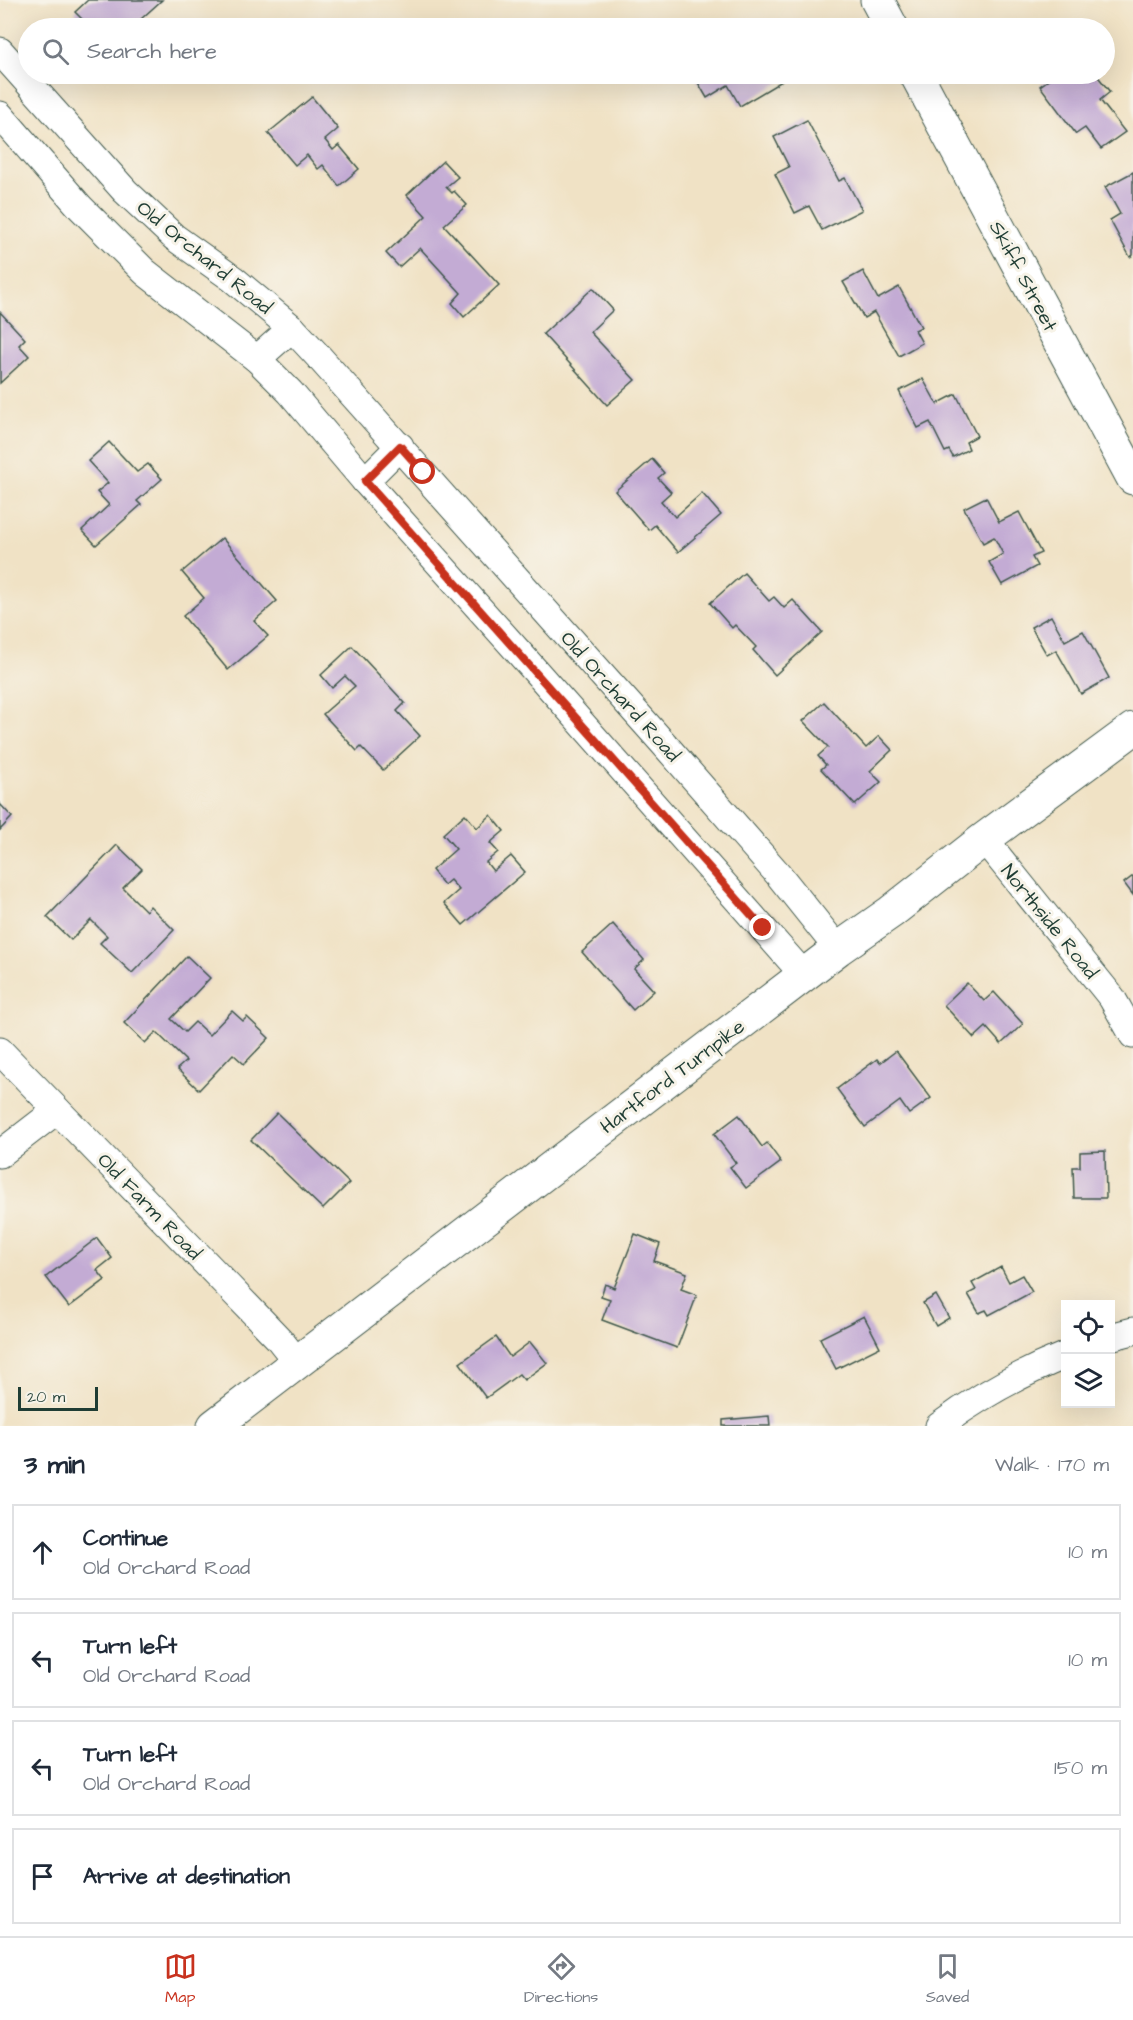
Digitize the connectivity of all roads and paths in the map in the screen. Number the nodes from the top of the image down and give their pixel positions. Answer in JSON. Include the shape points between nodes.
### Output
{"nodes":[{"id":1,"x":877,"y":0,"type":"edge"},
{"id":2,"x":887,"y":18,"type":"edge"},
{"id":3,"x":0,"y":51,"type":"edge"},
{"id":4,"x":18,"y":71,"type":"edge"},
{"id":5,"x":29,"y":84,"type":"edge"},
{"id":6,"x":921,"y":84,"type":"edge"},
{"id":7,"x":0,"y":115,"type":"edge"},
{"id":8,"x":292,"y":328,"type":"junction"},
{"id":9,"x":257,"y":359,"type":"junction"},
{"id":10,"x":400,"y":446,"type":"junction"},
{"id":11,"x":1133,"y":478,"type":"edge"},
{"id":12,"x":365,"y":481,"type":"junction"},
{"id":13,"x":1133,"y":729,"type":"edge"},
{"id":14,"x":984,"y":839,"type":"junction"},
{"id":15,"x":838,"y":949,"type":"junction"},
{"id":16,"x":804,"y":975,"type":"junction"},
{"id":17,"x":1133,"y":1035,"type":"edge"},
{"id":18,"x":0,"y":1051,"type":"edge"},
{"id":19,"x":57,"y":1110,"type":"junction"},
{"id":20,"x":0,"y":1154,"type":"edge"},
{"id":21,"x":1133,"y":1331,"type":"edge"},
{"id":22,"x":1115,"y":1336,"type":"edge"},
{"id":23,"x":1061,"y":1357,"type":"edge"},
{"id":24,"x":298,"y":1363,"type":"junction"},
{"id":25,"x":214,"y":1426,"type":"edge"},
{"id":26,"x":939,"y":1426,"type":"edge"}],
"edges":[{"from":1,"to":2,"type":"main road"},
{"from":3,"to":4,"type":"street","name":"Old Orchard Road"},
{"from":5,"to":8,"type":"street","name":"Old Orchard Road","via":[[125,191],[174,237]]},
{"from":6,"to":11,"type":"main road","name":"Skiff Street"},
{"from":7,"to":9,"type":"street","via":[[80,207],[145,272]]},
{"from":8,"to":9,"type":"street","name":"Old Orchard Road"},
{"from":8,"to":10,"type":"street","name":"Old Orchard Road"},
{"from":9,"to":12,"type":"street"},
{"from":10,"to":12,"type":"street"},
{"from":10,"to":15,"type":"street","name":"Old Orchard Road","via":[[762,857]]},
{"from":12,"to":16,"type":"street"},
{"from":13,"to":14,"type":"main road","name":"Hartford Turnpike"},
{"from":14,"to":15,"type":"main road","name":"Hartford Turnpike"},
{"from":14,"to":17,"type":"street","name":"Northside Road","via":[[1112,998]]},
{"from":15,"to":16,"type":"main road","name":"Hartford Turnpike"},
{"from":16,"to":24,"type":"main road","name":"Hartford Turnpike"},
{"from":18,"to":19,"type":"street","name":"Old Farm Road"},
{"from":19,"to":20,"type":"street"},
{"from":19,"to":24,"type":"street","name":"Old Farm Road"},
{"from":21,"to":22,"type":"street"},
{"from":23,"to":26,"type":"street","via":[[967,1404]]},
{"from":24,"to":25,"type":"main road","name":"Hartford Turnpike"}]}
